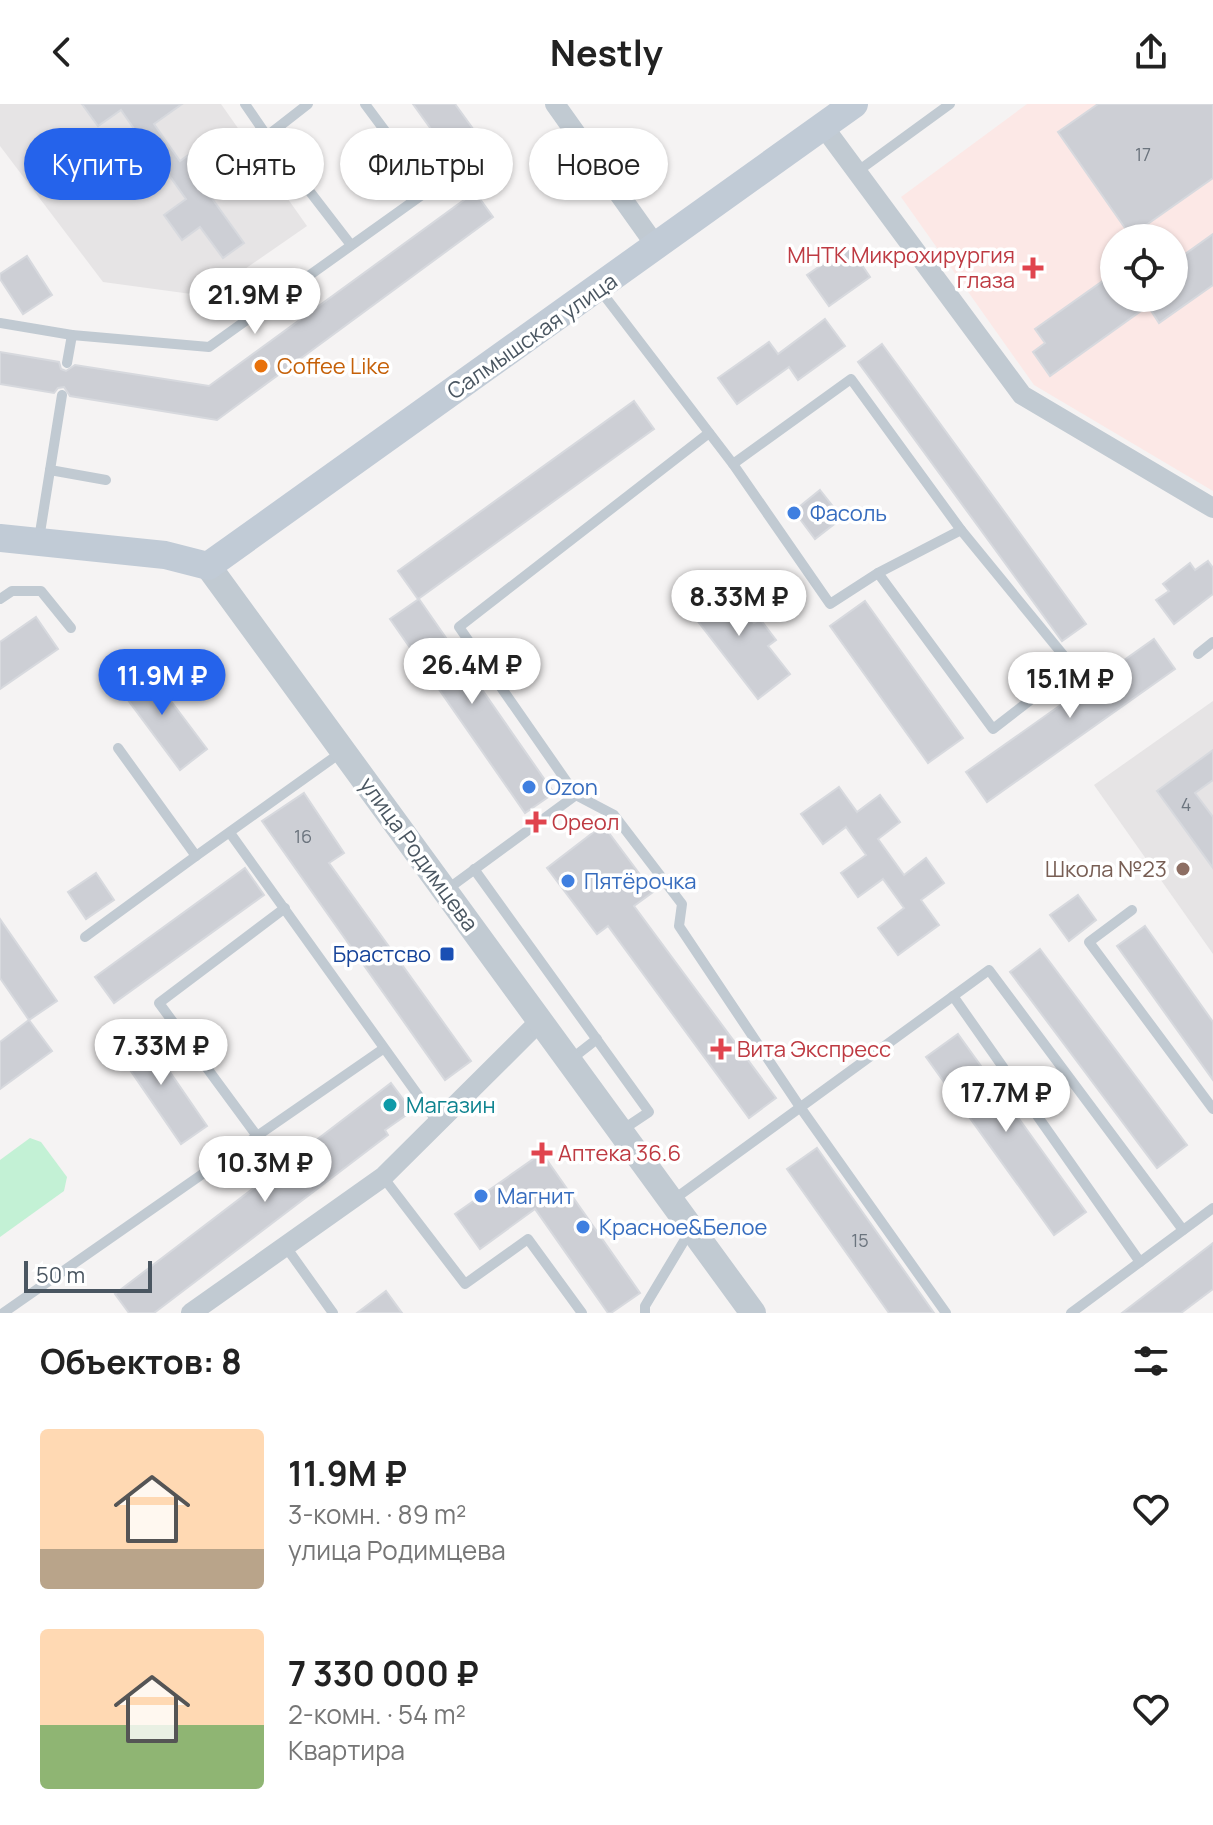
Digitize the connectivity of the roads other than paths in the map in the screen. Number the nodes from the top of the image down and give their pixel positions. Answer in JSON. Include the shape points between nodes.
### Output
{"nodes":[{"id":1,"x":245,"y":104,"type":"edge"},
{"id":2,"x":308,"y":104,"type":"edge"},
{"id":3,"x":365,"y":104,"type":"edge"},
{"id":4,"x":555,"y":104,"type":"edge"},
{"id":5,"x":854,"y":104,"type":"edge"},
{"id":6,"x":950,"y":104,"type":"edge"},
{"id":7,"x":822,"y":121,"type":"junction"},
{"id":8,"x":262,"y":128,"type":"edge"},
{"id":9,"x":277,"y":128,"type":"edge"},
{"id":10,"x":858,"y":171,"type":"junction"},
{"id":11,"x":316,"y":200,"type":"edge"},
{"id":12,"x":351,"y":245,"type":"junction"},
{"id":13,"x":656,"y":246,"type":"junction"},
{"id":14,"x":598,"y":289,"type":"junction"},
{"id":15,"x":0,"y":323,"type":"edge"},
{"id":16,"x":72,"y":335,"type":"junction"},
{"id":17,"x":67,"y":363,"type":"dead end"},
{"id":18,"x":62,"y":395,"type":"dead end"},
{"id":19,"x":709,"y":433,"type":"junction"},
{"id":20,"x":733,"y":464,"type":"junction"},
{"id":21,"x":50,"y":470,"type":"junction"},
{"id":22,"x":106,"y":480,"type":"dead end"},
{"id":23,"x":1213,"y":508,"type":"edge"},
{"id":24,"x":961,"y":530,"type":"junction"},
{"id":25,"x":0,"y":538,"type":"edge"},
{"id":26,"x":38,"y":542,"type":"junction"},
{"id":27,"x":208,"y":566,"type":"junction"},
{"id":28,"x":878,"y":573,"type":"junction"},
{"id":29,"x":0,"y":599,"type":"edge"},
{"id":30,"x":71,"y":628,"type":"dead end"},
{"id":31,"x":1213,"y":642,"type":"edge"},
{"id":32,"x":1198,"y":654,"type":"dead end"},
{"id":33,"x":118,"y":748,"type":"dead end"},
{"id":34,"x":343,"y":751,"type":"junction"},
{"id":35,"x":576,"y":795,"type":"junction"},
{"id":36,"x":230,"y":833,"type":"junction"},
{"id":37,"x":196,"y":856,"type":"junction"},
{"id":38,"x":474,"y":869,"type":"junction"},
{"id":39,"x":445,"y":891,"type":"junction"},
{"id":40,"x":285,"y":908,"type":"junction"},
{"id":41,"x":1132,"y":910,"type":"dead end"},
{"id":42,"x":85,"y":937,"type":"dead end"},
{"id":43,"x":953,"y":996,"type":"junction"},
{"id":44,"x":540,"y":1021,"type":"junction"},
{"id":45,"x":597,"y":1039,"type":"junction"},
{"id":46,"x":383,"y":1049,"type":"junction"},
{"id":47,"x":569,"y":1060,"type":"junction"},
{"id":48,"x":800,"y":1107,"type":"junction"},
{"id":49,"x":1213,"y":1109,"type":"edge"},
{"id":50,"x":438,"y":1123,"type":"junction"},
{"id":51,"x":621,"y":1132,"type":"junction"},
{"id":52,"x":257,"y":1136,"type":"junction"},
{"id":53,"x":383,"y":1177,"type":"junction"},
{"id":54,"x":671,"y":1201,"type":"junction"},
{"id":55,"x":1213,"y":1208,"type":"edge"},
{"id":56,"x":691,"y":1229,"type":"junction"},
{"id":57,"x":1183,"y":1230,"type":"junction"},
{"id":58,"x":286,"y":1247,"type":"junction"},
{"id":59,"x":1140,"y":1262,"type":"junction"},
{"id":60,"x":3,"y":1313,"type":"edge"},
{"id":61,"x":191,"y":1313,"type":"edge"},
{"id":62,"x":333,"y":1313,"type":"edge"},
{"id":63,"x":582,"y":1313,"type":"edge"},
{"id":64,"x":645,"y":1313,"type":"edge"},
{"id":65,"x":753,"y":1313,"type":"edge"},
{"id":66,"x":946,"y":1313,"type":"edge"},
{"id":67,"x":1071,"y":1313,"type":"edge"}],
"edges":[{"from":1,"to":8,"type":"lane"},
{"from":2,"to":9,"type":"lane"},
{"from":3,"to":12,"type":"lane","via":[[429,190]]},
{"from":4,"to":13,"type":"street"},
{"from":5,"to":7,"type":"main road","name":"Салмышская улица"},
{"from":6,"to":10,"type":"lane"},
{"from":7,"to":10,"type":"street"},
{"from":7,"to":13,"type":"main road","name":"Салмышская улица"},
{"from":10,"to":23,"type":"street","via":[[1022,395]]},
{"from":11,"to":12,"type":"lane"},
{"from":12,"to":16,"type":"lane","via":[[209,347]]},
{"from":13,"to":14,"type":"main road","name":"Салмышская улица"},
{"from":14,"to":19,"type":"lane"},
{"from":14,"to":27,"type":"main road","name":"Салмышская улица"},
{"from":15,"to":16,"type":"lane"},
{"from":16,"to":17,"type":"lane"},
{"from":18,"to":21,"type":"lane"},
{"from":19,"to":20,"type":"lane"},
{"from":19,"to":35,"type":"lane","via":[[459,627]]},
{"from":20,"to":24,"type":"lane","via":[[851,379]]},
{"from":20,"to":28,"type":"lane","via":[[830,604]]},
{"from":21,"to":22,"type":"lane"},
{"from":21,"to":26,"type":"lane"},
{"from":24,"to":28,"type":"lane"},
{"from":24,"to":28,"type":"lane","via":[[1073,667],[993,729]]},
{"from":25,"to":26,"type":"main road"},
{"from":26,"to":27,"type":"main road","via":[[165,555]]},
{"from":27,"to":34,"type":"street","name":"улица Родимцева"},
{"from":29,"to":30,"type":"lane","via":[[12,591],[41,591]]},
{"from":31,"to":32,"type":"lane"},
{"from":33,"to":37,"type":"lane"},
{"from":34,"to":36,"type":"lane"},
{"from":34,"to":39,"type":"street","name":"улица Родимцева"},
{"from":35,"to":38,"type":"lane"},
{"from":35,"to":48,"type":"lane","via":[[614,815],[682,904],[679,926]]},
{"from":36,"to":37,"type":"lane"},
{"from":36,"to":40,"type":"lane"},
{"from":37,"to":42,"type":"lane"},
{"from":38,"to":39,"type":"lane"},
{"from":38,"to":45,"type":"lane"},
{"from":39,"to":44,"type":"street","name":"улица Родимцева"},
{"from":40,"to":46,"type":"lane"},
{"from":40,"to":52,"type":"lane","via":[[159,1003]]},
{"from":41,"to":49,"type":"lane","via":[[1089,942]]},
{"from":43,"to":48,"type":"lane"},
{"from":43,"to":57,"type":"lane","via":[[989,970]]},
{"from":43,"to":59,"type":"lane"},
{"from":44,"to":47,"type":"street","name":"улица Родимцева"},
{"from":44,"to":50,"type":"street"},
{"from":45,"to":47,"type":"lane"},
{"from":45,"to":51,"type":"lane","via":[[649,1112]]},
{"from":46,"to":50,"type":"lane"},
{"from":46,"to":52,"type":"lane"},
{"from":47,"to":51,"type":"street","name":"улица Родимцева"},
{"from":48,"to":54,"type":"lane"},
{"from":48,"to":66,"type":"lane"},
{"from":50,"to":53,"type":"street"},
{"from":51,"to":54,"type":"street","name":"улица Родимцева"},
{"from":52,"to":60,"type":"lane"},
{"from":53,"to":58,"type":"street"},
{"from":53,"to":63,"type":"lane","via":[[465,1284],[528,1239]]},
{"from":54,"to":56,"type":"street","name":"улица Родимцева"},
{"from":55,"to":57,"type":"lane"},
{"from":56,"to":64,"type":"lane"},
{"from":56,"to":65,"type":"street","name":"улица Родимцева"},
{"from":57,"to":59,"type":"lane"},
{"from":58,"to":61,"type":"street"},
{"from":58,"to":62,"type":"lane"},
{"from":59,"to":67,"type":"lane"}]}
